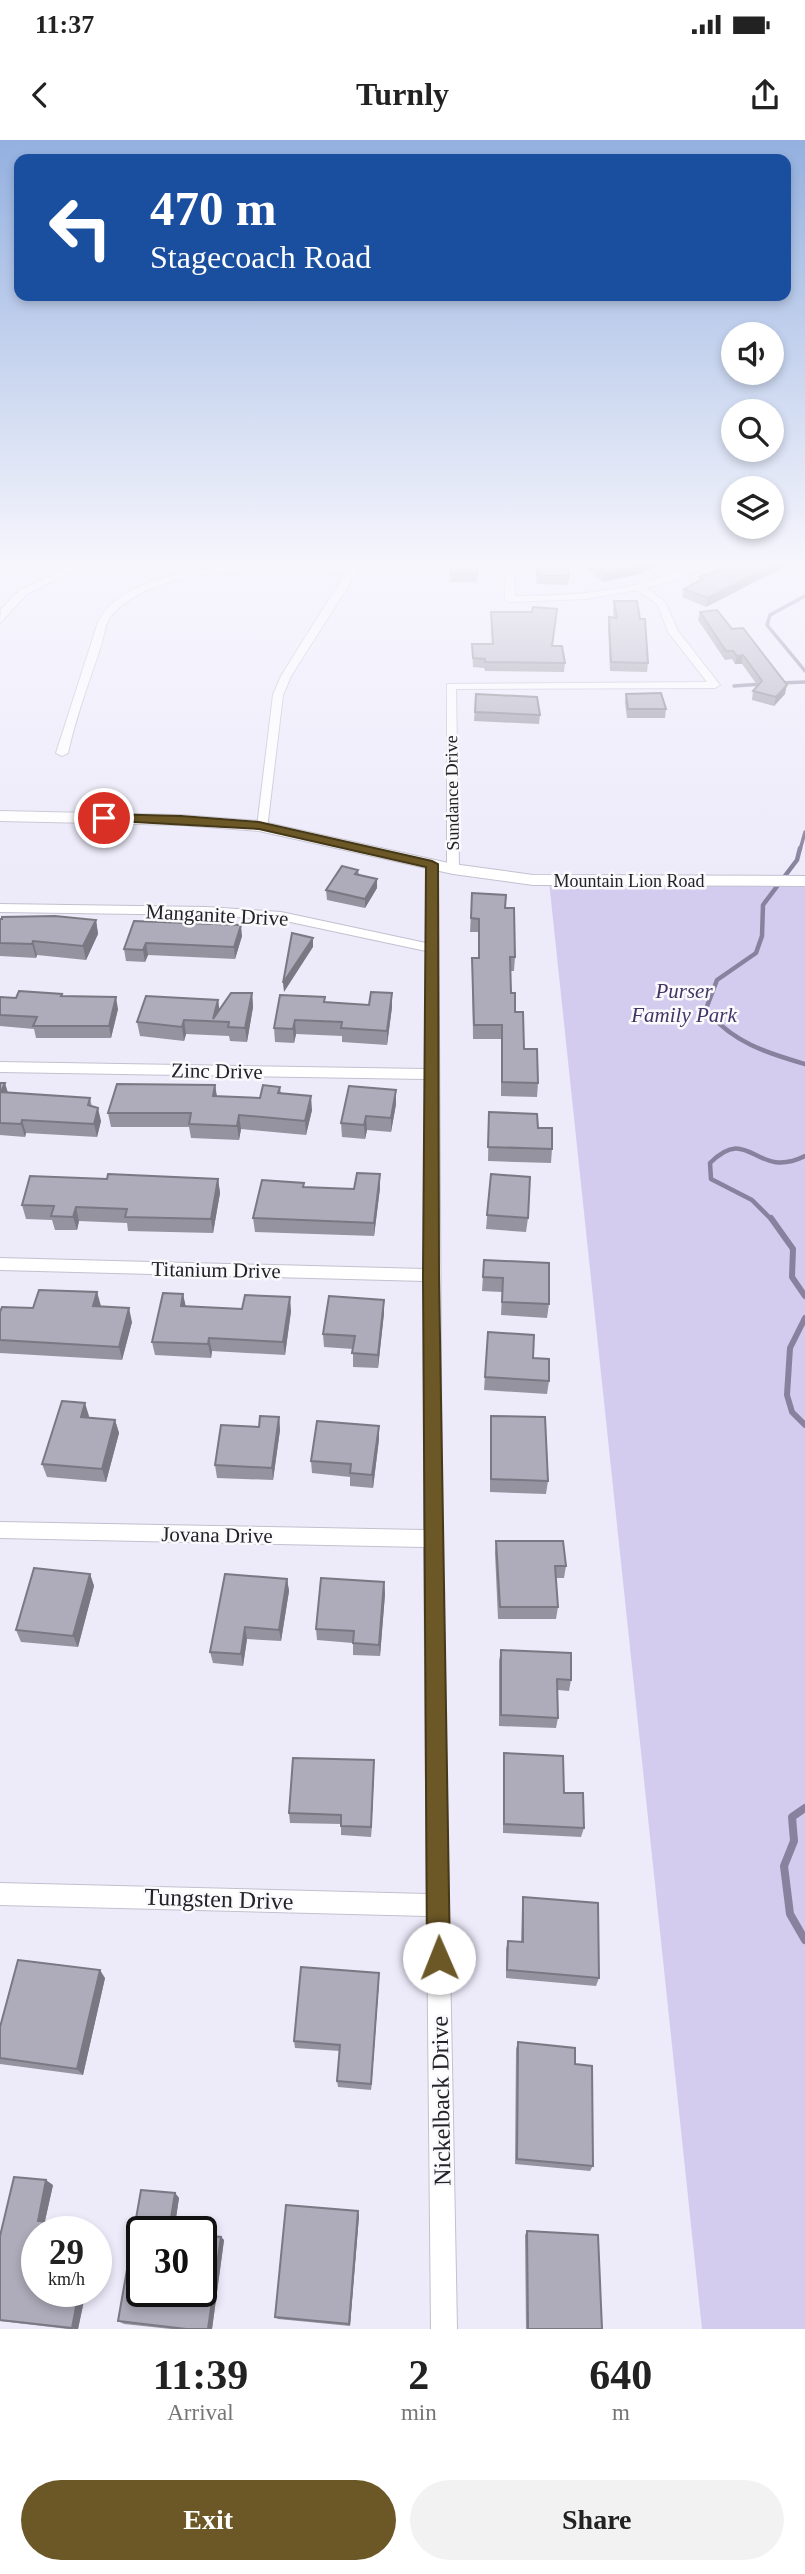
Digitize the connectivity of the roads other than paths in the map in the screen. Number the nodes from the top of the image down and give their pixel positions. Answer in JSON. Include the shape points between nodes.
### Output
{"nodes":[{"id":1,"x":88,"y":667,"type":"edge"},
{"id":2,"x":292,"y":667,"type":"edge"},
{"id":3,"x":701,"y":667,"type":"edge"},
{"id":4,"x":62,"y":753,"type":"dead end"},
{"id":5,"x":0,"y":816,"type":"edge"},
{"id":6,"x":263,"y":827,"type":"junction"},
{"id":7,"x":432,"y":864,"type":"junction"},
{"id":8,"x":453,"y":869,"type":"junction"},
{"id":9,"x":805,"y":881,"type":"edge"},
{"id":10,"x":0,"y":908,"type":"edge"},
{"id":11,"x":432,"y":948,"type":"junction"},
{"id":12,"x":0,"y":1067,"type":"edge"},
{"id":13,"x":434,"y":1074,"type":"junction"},
{"id":14,"x":0,"y":1265,"type":"edge"},
{"id":15,"x":431,"y":1275,"type":"junction"},
{"id":16,"x":0,"y":1530,"type":"edge"},
{"id":17,"x":433,"y":1539,"type":"junction"},
{"id":18,"x":0,"y":1894,"type":"edge"},
{"id":19,"x":438,"y":1905,"type":"junction"},
{"id":20,"x":444,"y":2329,"type":"edge"}],
"edges":[{"from":1,"to":4,"type":"street"},
{"from":2,"to":6,"type":"street","via":[[278,695]]},
{"from":3,"to":8,"type":"street","name":"Sundance Drive","via":[[715,685],[451,686]]},
{"from":5,"to":6,"type":"street","name":"Mountain Lion Road","via":[[181,820]]},
{"from":6,"to":7,"type":"street","name":"Mountain Lion Road"},
{"from":7,"to":8,"type":"street","name":"Mountain Lion Road"},
{"from":7,"to":11,"type":"street","name":"Nickelback Drive"},
{"from":8,"to":9,"type":"street","name":"Mountain Lion Road","via":[[574,882]]},
{"from":10,"to":11,"type":"street","name":"Manganite Drive","via":[[281,916]]},
{"from":11,"to":13,"type":"street","name":"Nickelback Drive"},
{"from":12,"to":13,"type":"street","name":"Zinc Drive"},
{"from":13,"to":15,"type":"street","name":"Nickelback Drive"},
{"from":14,"to":15,"type":"street","name":"Titanium Drive"},
{"from":15,"to":17,"type":"street","name":"Nickelback Drive"},
{"from":16,"to":17,"type":"street","name":"Jovana Drive"},
{"from":17,"to":19,"type":"street","name":"Nickelback Drive"},
{"from":18,"to":19,"type":"street","name":"Tungsten Drive"},
{"from":19,"to":20,"type":"street","name":"Nickelback Drive"}]}
